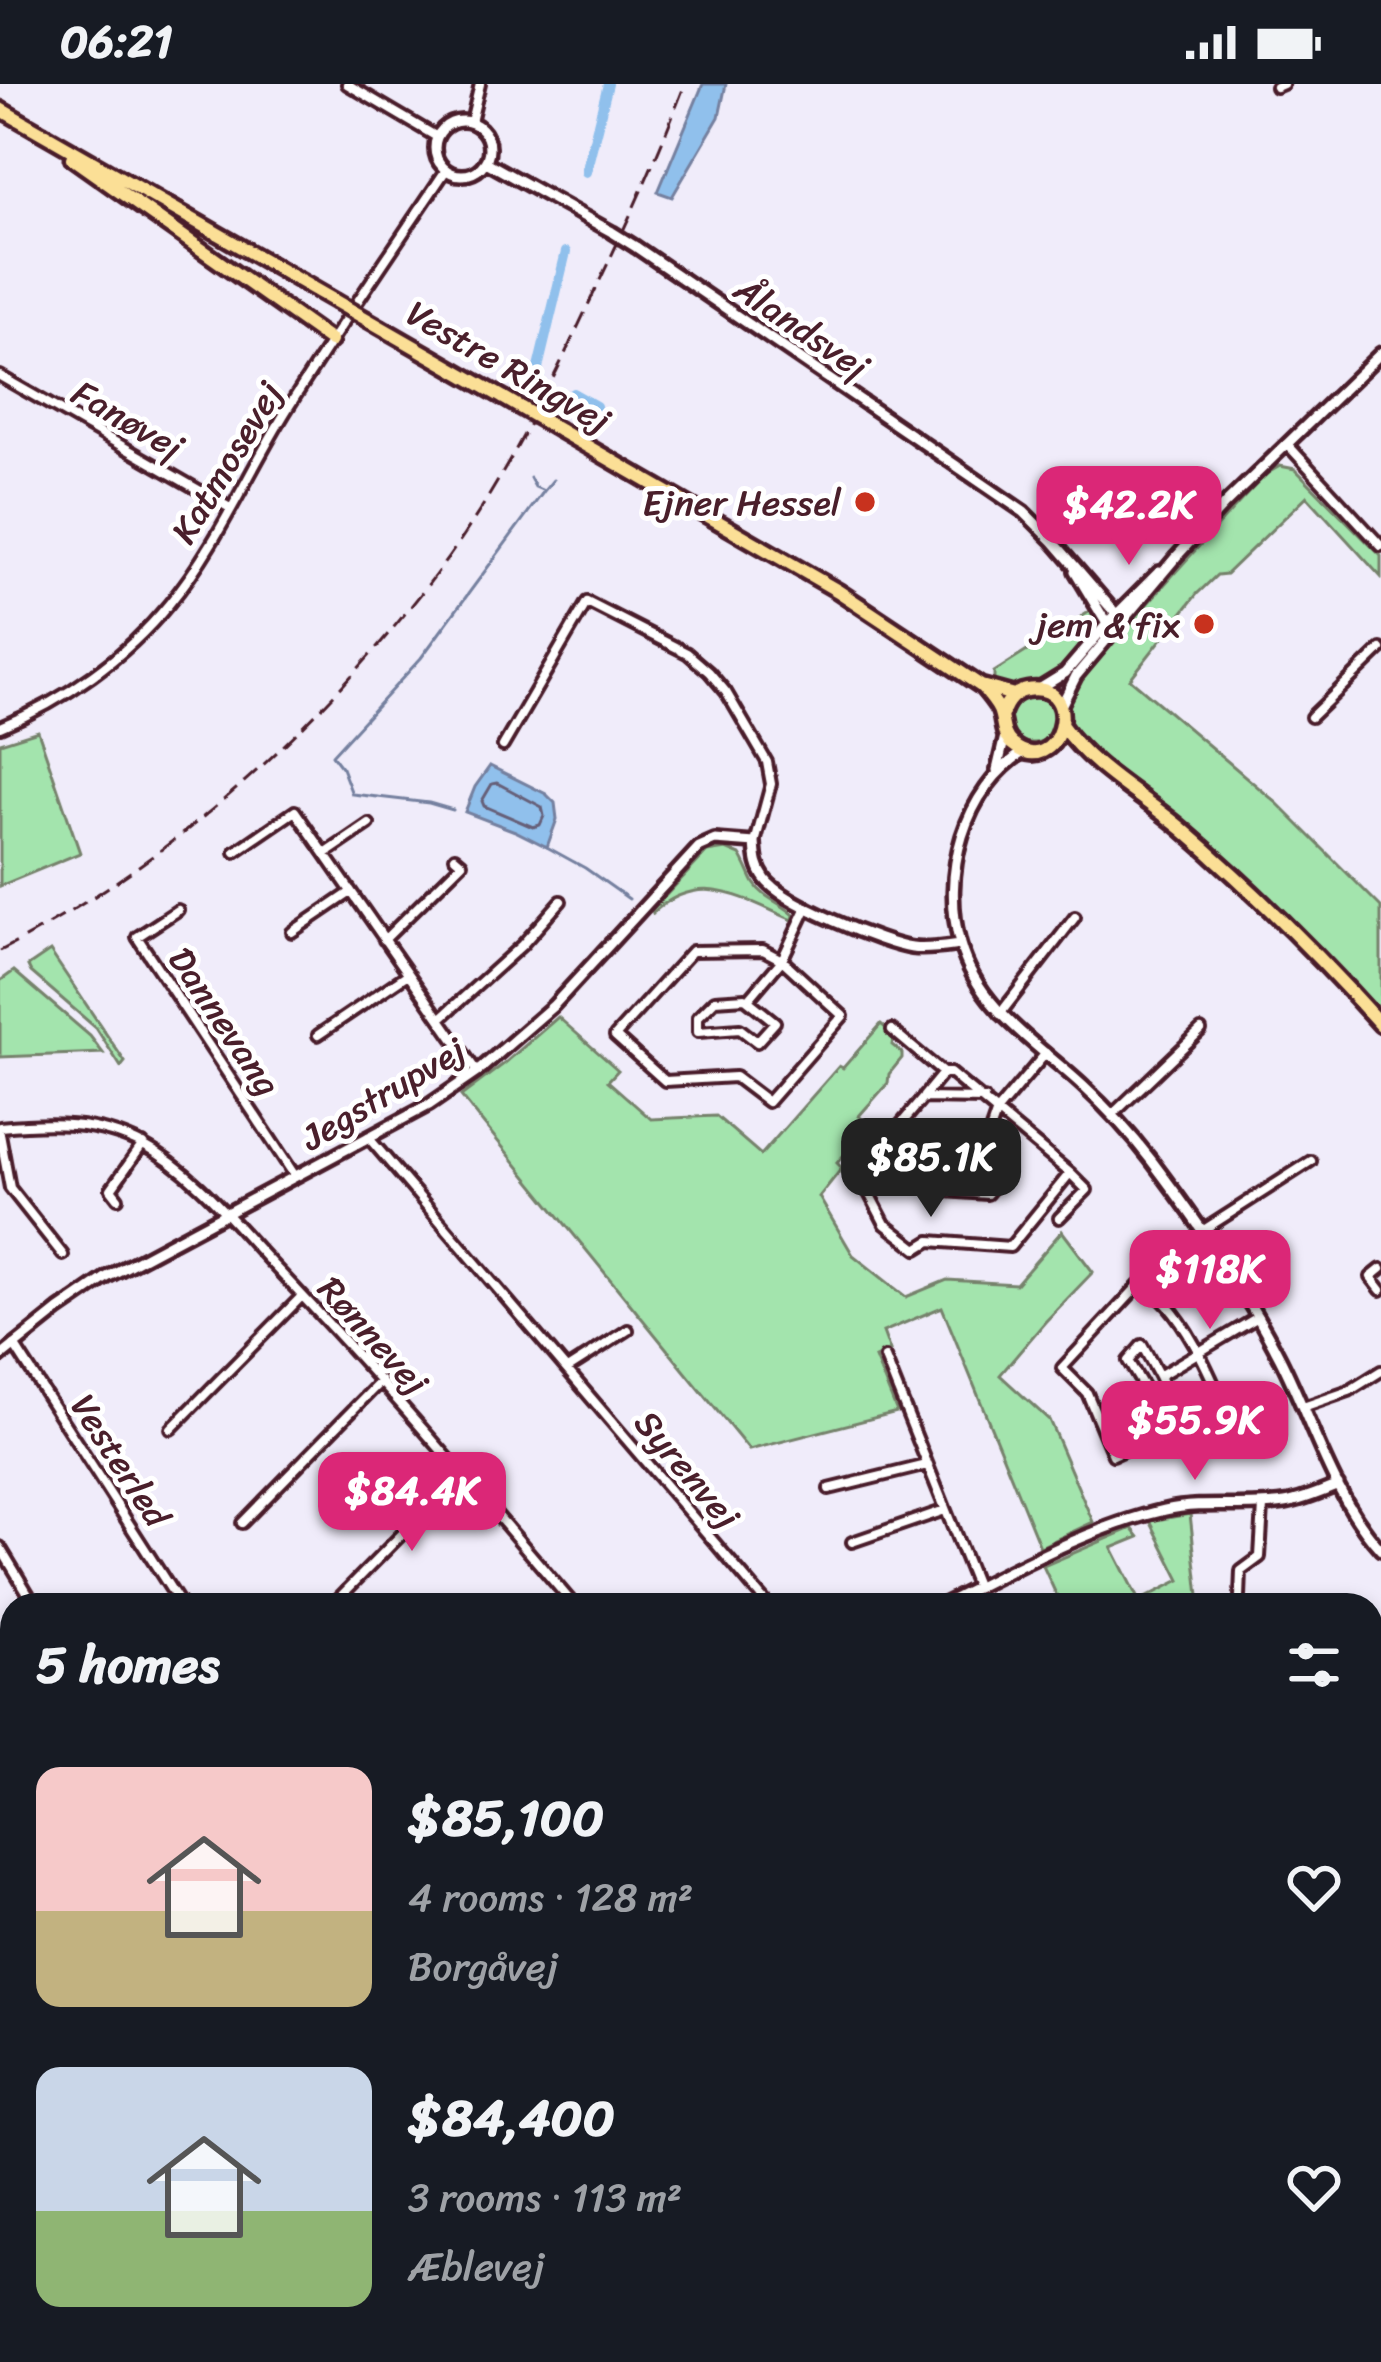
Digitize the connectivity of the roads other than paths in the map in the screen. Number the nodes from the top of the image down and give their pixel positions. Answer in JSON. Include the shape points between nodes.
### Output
{"nodes":[{"id":1,"x":347,"y":84,"type":"edge"},
{"id":2,"x":480,"y":84,"type":"edge"},
{"id":3,"x":0,"y":109,"type":"edge"},
{"id":4,"x":471,"y":122,"type":"junction"},
{"id":5,"x":437,"y":137,"type":"junction"},
{"id":6,"x":54,"y":140,"type":"junction"},
{"id":7,"x":486,"y":162,"type":"junction"},
{"id":8,"x":446,"y":170,"type":"junction"},
{"id":9,"x":331,"y":341,"type":"junction"},
{"id":10,"x":1381,"y":353,"type":"edge"},
{"id":11,"x":0,"y":376,"type":"edge"},
{"id":12,"x":1287,"y":444,"type":"junction"},
{"id":13,"x":230,"y":508,"type":"junction"},
{"id":14,"x":1380,"y":543,"type":"edge"},
{"id":15,"x":1070,"y":561,"type":"junction"},
{"id":16,"x":1121,"y":616,"type":"junction"},
{"id":17,"x":1112,"y":626,"type":"junction"},
{"id":18,"x":1381,"y":650,"type":"edge"},
{"id":19,"x":981,"y":686,"type":"junction"},
{"id":20,"x":1037,"y":690,"type":"junction"},
{"id":21,"x":1014,"y":695,"type":"junction"},
{"id":22,"x":1060,"y":707,"type":"junction"},
{"id":23,"x":1002,"y":715,"type":"junction"},
{"id":24,"x":1312,"y":717,"type":"dead end"},
{"id":25,"x":0,"y":727,"type":"edge"},
{"id":26,"x":1063,"y":727,"type":"junction"},
{"id":27,"x":1005,"y":736,"type":"junction"},
{"id":28,"x":503,"y":746,"type":"dead end"},
{"id":29,"x":1048,"y":747,"type":"junction"},
{"id":30,"x":1025,"y":751,"type":"junction"},
{"id":31,"x":1086,"y":756,"type":"junction"},
{"id":32,"x":995,"y":775,"type":"junction"},
{"id":33,"x":369,"y":824,"type":"dead end"},
{"id":34,"x":755,"y":842,"type":"junction"},
{"id":35,"x":236,"y":852,"type":"dead end"},
{"id":36,"x":325,"y":854,"type":"junction"},
{"id":37,"x":455,"y":857,"type":"dead end"},
{"id":38,"x":351,"y":892,"type":"junction"},
{"id":39,"x":561,"y":901,"type":"dead end"},
{"id":40,"x":807,"y":908,"type":"junction"},
{"id":41,"x":178,"y":910,"type":"dead end"},
{"id":42,"x":1075,"y":917,"type":"dead end"},
{"id":43,"x":292,"y":932,"type":"dead end"},
{"id":44,"x":385,"y":940,"type":"junction"},
{"id":45,"x":960,"y":945,"type":"junction"},
{"id":46,"x":782,"y":960,"type":"junction"},
{"id":47,"x":408,"y":974,"type":"junction"},
{"id":48,"x":748,"y":1000,"type":"junction"},
{"id":49,"x":1000,"y":1014,"type":"junction"},
{"id":50,"x":440,"y":1019,"type":"junction"},
{"id":51,"x":1381,"y":1025,"type":"edge"},
{"id":52,"x":892,"y":1030,"type":"dead end"},
{"id":53,"x":1202,"y":1030,"type":"dead end"},
{"id":54,"x":318,"y":1036,"type":"dead end"},
{"id":55,"x":1046,"y":1053,"type":"junction"},
{"id":56,"x":477,"y":1072,"type":"junction"},
{"id":57,"x":943,"y":1073,"type":"junction"},
{"id":58,"x":923,"y":1098,"type":"junction"},
{"id":59,"x":984,"y":1099,"type":"junction"},
{"id":60,"x":998,"y":1111,"type":"junction"},
{"id":61,"x":1112,"y":1115,"type":"junction"},
{"id":62,"x":0,"y":1130,"type":"edge"},
{"id":63,"x":368,"y":1137,"type":"junction"},
{"id":64,"x":143,"y":1144,"type":"junction"},
{"id":65,"x":980,"y":1161,"type":"junction"},
{"id":66,"x":1311,"y":1161,"type":"dead end"},
{"id":67,"x":1070,"y":1173,"type":"junction"},
{"id":68,"x":296,"y":1176,"type":"junction"},
{"id":69,"x":118,"y":1198,"type":"dead end"},
{"id":70,"x":225,"y":1214,"type":"junction"},
{"id":71,"x":1058,"y":1218,"type":"dead end"},
{"id":72,"x":1202,"y":1231,"type":"junction"},
{"id":73,"x":63,"y":1255,"type":"dead end"},
{"id":74,"x":1381,"y":1269,"type":"edge"},
{"id":75,"x":1381,"y":1290,"type":"edge"},
{"id":76,"x":302,"y":1296,"type":"junction"},
{"id":77,"x":1258,"y":1317,"type":"junction"},
{"id":78,"x":628,"y":1330,"type":"dead end"},
{"id":79,"x":14,"y":1345,"type":"junction"},
{"id":80,"x":1198,"y":1352,"type":"junction"},
{"id":81,"x":0,"y":1358,"type":"edge"},
{"id":82,"x":885,"y":1358,"type":"dead end"},
{"id":83,"x":567,"y":1369,"type":"junction"},
{"id":84,"x":1381,"y":1371,"type":"edge"},
{"id":85,"x":1159,"y":1376,"type":"junction"},
{"id":86,"x":381,"y":1381,"type":"junction"},
{"id":87,"x":1303,"y":1407,"type":"junction"},
{"id":88,"x":171,"y":1429,"type":"dead end"},
{"id":89,"x":927,"y":1465,"type":"junction"},
{"id":90,"x":462,"y":1473,"type":"junction"},
{"id":91,"x":1338,"y":1485,"type":"junction"},
{"id":92,"x":830,"y":1489,"type":"dead end"},
{"id":93,"x":1263,"y":1506,"type":"junction"},
{"id":94,"x":945,"y":1510,"type":"junction"},
{"id":95,"x":242,"y":1523,"type":"dead end"},
{"id":96,"x":852,"y":1542,"type":"dead end"},
{"id":97,"x":0,"y":1546,"type":"edge"},
{"id":98,"x":1381,"y":1550,"type":"edge"},
{"id":99,"x":977,"y":1588,"type":"junction"},
{"id":100,"x":28,"y":1593,"type":"edge"},
{"id":101,"x":173,"y":1593,"type":"edge"},
{"id":102,"x":344,"y":1593,"type":"edge"},
{"id":103,"x":564,"y":1593,"type":"edge"},
{"id":104,"x":758,"y":1593,"type":"edge"},
{"id":105,"x":967,"y":1593,"type":"edge"},
{"id":106,"x":1240,"y":1593,"type":"edge"}],
"edges":[{"from":1,"to":5,"type":"street"},
{"from":2,"to":4,"type":"street"},
{"from":3,"to":6,"type":"main road","name":"Vestre Ringvej"},
{"from":4,"to":5,"type":"street","via":[[448,125]]},
{"from":4,"to":7,"type":"street","via":[[488,139]]},
{"from":5,"to":8,"type":"street"},
{"from":6,"to":9,"type":"main road"},
{"from":6,"to":19,"type":"main road","name":"Vestre Ringvej","bridge":true,"via":[[838,591]]},
{"from":7,"to":8,"type":"street","via":[[463,176]]},
{"from":7,"to":15,"type":"street","name":"Ålandsvej","bridge":true,"via":[[636,247],[1012,504]]},
{"from":8,"to":9,"type":"street","name":"Katmosevej"},
{"from":9,"to":13,"type":"street","name":"Katmosevej"},
{"from":10,"to":12,"type":"street"},
{"from":11,"to":13,"type":"street","name":"Fanøvej"},
{"from":12,"to":14,"type":"street"},
{"from":12,"to":16,"type":"street"},
{"from":13,"to":25,"type":"street","name":"Katmosevej","via":[[141,635],[39,711]]},
{"from":15,"to":16,"type":"street","name":"Ålandsvej"},
{"from":15,"to":17,"type":"street","name":"Ålandsvej"},
{"from":16,"to":17,"type":"street"},
{"from":17,"to":20,"type":"street"},
{"from":17,"to":22,"type":"street"},
{"from":18,"to":24,"type":"street"},
{"from":19,"to":21,"type":"main road","name":"Vestre Ringvej"},
{"from":19,"to":23,"type":"main road","name":"Vestre Ringvej"},
{"from":20,"to":21,"type":"main road"},
{"from":20,"to":22,"type":"main road"},
{"from":21,"to":23,"type":"main road"},
{"from":22,"to":26,"type":"main road"},
{"from":23,"to":27,"type":"main road"},
{"from":26,"to":29,"type":"main road"},
{"from":26,"to":31,"type":"main road"},
{"from":27,"to":30,"type":"main road"},
{"from":27,"to":32,"type":"street"},
{"from":28,"to":34,"type":"street","via":[[587,602],[687,653],[727,692],[767,762],[771,784]]},
{"from":29,"to":30,"type":"main road"},
{"from":29,"to":31,"type":"main road"},
{"from":30,"to":32,"type":"street"},
{"from":31,"to":51,"type":"main road","via":[[1234,875]]},
{"from":32,"to":45,"type":"street","via":[[955,866]]},
{"from":33,"to":36,"type":"street"},
{"from":34,"to":40,"type":"street","via":[[766,882]]},
{"from":34,"to":56,"type":"street","name":"Jegstrupvej","via":[[699,847],[553,1006]]},
{"from":35,"to":36,"type":"street","via":[[295,811]]},
{"from":36,"to":38,"type":"street"},
{"from":37,"to":44,"type":"street","via":[[462,863]]},
{"from":38,"to":43,"type":"street"},
{"from":38,"to":44,"type":"street"},
{"from":39,"to":50,"type":"street"},
{"from":40,"to":45,"type":"street","via":[[912,948]]},
{"from":40,"to":46,"type":"street"},
{"from":41,"to":68,"type":"street","name":"Dannevang","via":[[137,937]]},
{"from":42,"to":49,"type":"street"},
{"from":44,"to":47,"type":"street"},
{"from":45,"to":49,"type":"street"},
{"from":46,"to":46,"type":"street","via":[[843,1016],[768,1102],[735,1076],[665,1081],[615,1036],[692,951],[763,950]]},
{"from":46,"to":48,"type":"street"},
{"from":47,"to":50,"type":"street"},
{"from":47,"to":54,"type":"street"},
{"from":48,"to":48,"type":"street","via":[[715,1000],[698,1017],[698,1032],[740,1028],[757,1042],[775,1022]]},
{"from":49,"to":55,"type":"street"},
{"from":50,"to":56,"type":"street"},
{"from":52,"to":57,"type":"street"},
{"from":53,"to":61,"type":"street"},
{"from":55,"to":60,"type":"street"},
{"from":55,"to":61,"type":"street"},
{"from":56,"to":63,"type":"street","name":"Jegstrupvej"},
{"from":57,"to":58,"type":"street"},
{"from":57,"to":59,"type":"street"},
{"from":58,"to":59,"type":"street"},
{"from":58,"to":67,"type":"street","via":[[859,1174],[885,1225],[917,1249],[930,1241],[1010,1247]]},
{"from":59,"to":60,"type":"street"},
{"from":60,"to":65,"type":"street"},
{"from":60,"to":67,"type":"street"},
{"from":61,"to":72,"type":"street"},
{"from":62,"to":64,"type":"street","via":[[94,1127]]},
{"from":62,"to":73,"type":"street","via":[[10,1187]]},
{"from":63,"to":68,"type":"street","name":"Jegstrupvej"},
{"from":63,"to":83,"type":"street","name":"Syrenvej"},
{"from":64,"to":69,"type":"street","via":[[111,1189]]},
{"from":64,"to":70,"type":"street","name":"Rønnevej"},
{"from":65,"to":65,"type":"street","via":[[942,1156],[928,1186],[987,1194],[1000,1179]]},
{"from":66,"to":72,"type":"street"},
{"from":67,"to":71,"type":"street","via":[[1087,1190]]},
{"from":68,"to":70,"type":"street","name":"Jegstrupvej"},
{"from":70,"to":76,"type":"street","name":"Rønnevej"},
{"from":70,"to":79,"type":"street","name":"Jegstrupvej","via":[[107,1277]]},
{"from":72,"to":77,"type":"street"},
{"from":74,"to":75,"type":"street","via":[[1371,1277]]},
{"from":76,"to":86,"type":"street","name":"Rønnevej"},
{"from":76,"to":88,"type":"street"},
{"from":77,"to":80,"type":"street"},
{"from":77,"to":87,"type":"street"},
{"from":78,"to":83,"type":"street"},
{"from":79,"to":81,"type":"street","name":"Jegstrupvej"},
{"from":79,"to":101,"type":"street","name":"Vesterled"},
{"from":80,"to":80,"type":"street","via":[[1166,1303],[1140,1284],[1062,1368],[1088,1393],[1113,1455],[1137,1444],[1180,1445],[1230,1423]]},
{"from":80,"to":85,"type":"street"},
{"from":82,"to":89,"type":"street"},
{"from":83,"to":104,"type":"street","name":"Syrenvej"},
{"from":84,"to":87,"type":"street"},
{"from":85,"to":85,"type":"street","via":[[1150,1361],[1142,1345],[1128,1361],[1155,1406],[1168,1396]]},
{"from":86,"to":90,"type":"street","name":"Rønnevej"},
{"from":86,"to":95,"type":"street"},
{"from":87,"to":91,"type":"street"},
{"from":89,"to":92,"type":"street"},
{"from":89,"to":94,"type":"street"},
{"from":90,"to":102,"type":"street"},
{"from":90,"to":103,"type":"street","name":"Rønnevej"},
{"from":91,"to":93,"type":"street"},
{"from":91,"to":98,"type":"street"},
{"from":93,"to":99,"type":"street","via":[[1202,1505],[1138,1517]]},
{"from":93,"to":106,"type":"street","via":[[1259,1557],[1241,1571]]},
{"from":94,"to":96,"type":"street"},
{"from":94,"to":99,"type":"street"},
{"from":97,"to":100,"type":"street"},
{"from":99,"to":105,"type":"street"}]}
